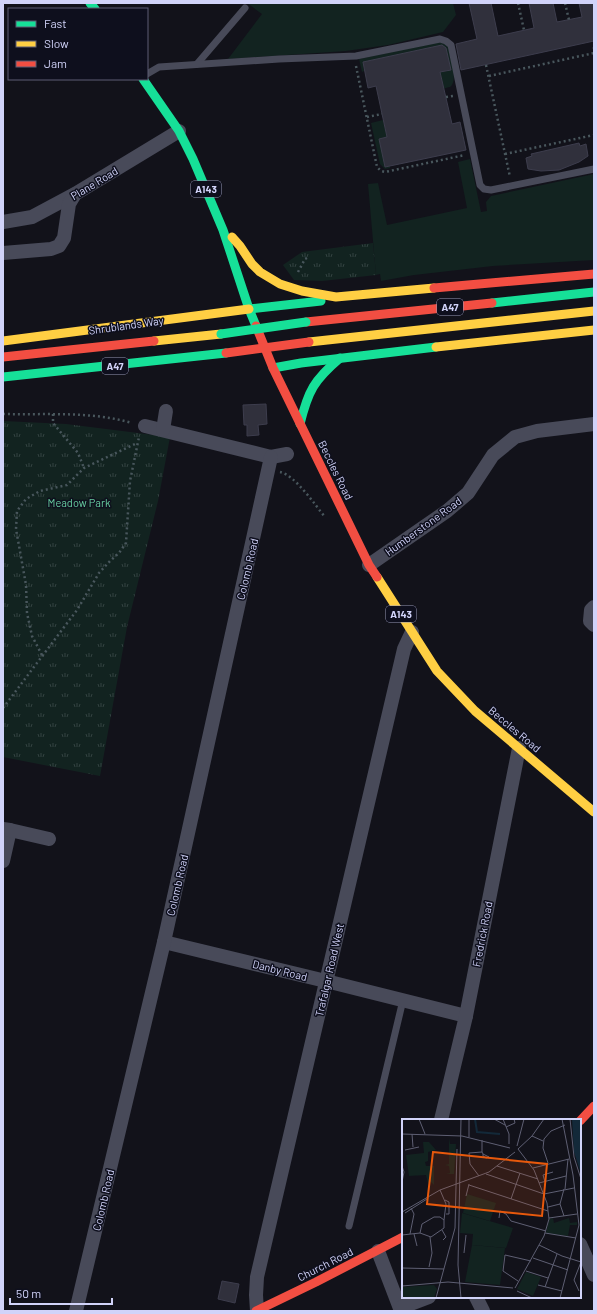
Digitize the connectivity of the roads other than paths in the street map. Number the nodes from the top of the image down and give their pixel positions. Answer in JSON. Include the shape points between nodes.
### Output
{"nodes":[{"id":1,"x":245,"y":8,"type":"dead end"},
{"id":2,"x":197,"y":64,"type":"junction"},
{"id":3,"x":148,"y":73,"type":"edge"},
{"id":4,"x":144,"y":80,"type":"edge"},
{"id":5,"x":179,"y":131,"type":"junction"},
{"id":6,"x":594,"y":169,"type":"edge"},
{"id":7,"x":75,"y":194,"type":"junction"},
{"id":8,"x":3,"y":222,"type":"edge"},
{"id":9,"x":223,"y":230,"type":"junction"},
{"id":10,"x":3,"y":253,"type":"edge"},
{"id":11,"x":594,"y":274,"type":"edge"},
{"id":12,"x":594,"y":292,"type":"edge"},
{"id":13,"x":336,"y":297,"type":"junction"},
{"id":14,"x":249,"y":309,"type":"junction"},
{"id":15,"x":594,"y":311,"type":"edge"},
{"id":16,"x":594,"y":330,"type":"edge"},
{"id":17,"x":3,"y":341,"type":"edge"},
{"id":18,"x":3,"y":357,"type":"edge"},
{"id":19,"x":340,"y":358,"type":"junction"},
{"id":20,"x":273,"y":368,"type":"junction"},
{"id":21,"x":3,"y":377,"type":"edge"},
{"id":22,"x":166,"y":411,"type":"dead end"},
{"id":23,"x":300,"y":424,"type":"junction"},
{"id":24,"x":594,"y":424,"type":"edge"},
{"id":25,"x":145,"y":426,"type":"road end"},
{"id":26,"x":163,"y":430,"type":"junction"},
{"id":27,"x":287,"y":454,"type":"dead end"},
{"id":28,"x":270,"y":464,"type":"junction"},
{"id":29,"x":369,"y":565,"type":"junction"},
{"id":30,"x":594,"y":607,"type":"edge"},
{"id":31,"x":594,"y":625,"type":"edge"},
{"id":32,"x":412,"y":632,"type":"junction"},
{"id":33,"x":519,"y":748,"type":"junction"},
{"id":34,"x":594,"y":812,"type":"edge"},
{"id":35,"x":7,"y":830,"type":"edge"},
{"id":36,"x":49,"y":839,"type":"dead end"},
{"id":37,"x":3,"y":861,"type":"edge"},
{"id":38,"x":164,"y":942,"type":"junction"},
{"id":39,"x":327,"y":981,"type":"junction"},
{"id":40,"x":403,"y":1000,"type":"junction"},
{"id":41,"x":466,"y":1016,"type":"junction"},
{"id":42,"x":594,"y":1106,"type":"edge"},
{"id":43,"x":441,"y":1119,"type":"edge"},
{"id":44,"x":581,"y":1120,"type":"edge"},
{"id":45,"x":349,"y":1226,"type":"dead end"},
{"id":46,"x":402,"y":1238,"type":"edge"},
{"id":47,"x":581,"y":1246,"type":"edge"},
{"id":48,"x":378,"y":1250,"type":"junction"},
{"id":49,"x":594,"y":1275,"type":"edge"},
{"id":50,"x":427,"y":1298,"type":"edge"},
{"id":51,"x":476,"y":1298,"type":"edge"},
{"id":52,"x":400,"y":1310,"type":"edge"},
{"id":53,"x":76,"y":1311,"type":"edge"},
{"id":54,"x":257,"y":1311,"type":"edge"},
{"id":55,"x":483,"y":1311,"type":"edge"}],
"edges":[{"from":1,"to":2,"type":"lane"},
{"from":2,"to":3,"type":"lane","via":[[159,67]]},
{"from":2,"to":6,"type":"lane","via":[[354,56],[440,39],[451,45],[480,185],[484,189],[491,190]]},
{"from":4,"to":5,"type":"main road","name":"Beccles Road","number":"A143"},
{"from":5,"to":7,"type":"street","name":"Plane Road"},
{"from":5,"to":9,"type":"main road","name":"Beccles Road","number":"A143"},
{"from":7,"to":8,"type":"street","name":"Plane Road","via":[[32,217]]},
{"from":7,"to":10,"type":"street","via":[[69,204],[64,238],[59,246]]},
{"from":9,"to":13,"type":"main road","number":"A47","via":[[238,241],[244,254],[269,280],[286,287]]},
{"from":9,"to":14,"type":"main road","name":"Beccles Road","number":"A143"},
{"from":11,"to":13,"type":"main road","number":"A47"},
{"from":12,"to":18,"type":"main road","number":"A47","bridge":true},
{"from":13,"to":14,"type":"main road","number":"A47","via":[[316,302]]},
{"from":14,"to":17,"type":"main road","name":"Shrublands Way"},
{"from":14,"to":20,"type":"main road","name":"Beccles Road","number":"A143"},
{"from":15,"to":21,"type":"main road","number":"A47","bridge":true},
{"from":16,"to":19,"type":"main road"},
{"from":19,"to":20,"type":"main road"},
{"from":19,"to":23,"type":"main road","via":[[321,374],[312,387],[305,400]]},
{"from":20,"to":23,"type":"main road","name":"Beccles Road","number":"A143"},
{"from":22,"to":26,"type":"street"},
{"from":23,"to":29,"type":"main road","name":"Beccles Road","number":"A143"},
{"from":24,"to":29,"type":"street","name":"Humberstone Road","via":[[537,430],[515,437],[492,455],[468,493],[447,511]]},
{"from":25,"to":26,"type":"street"},
{"from":26,"to":28,"type":"street"},
{"from":27,"to":28,"type":"street"},
{"from":28,"to":38,"type":"street","name":"Colomb Road"},
{"from":29,"to":32,"type":"main road","name":"Beccles Road","number":"A143"},
{"from":30,"to":31,"type":"street","via":[[591,610],[590,621]]},
{"from":32,"to":33,"type":"main road","name":"Beccles Road","number":"A143","via":[[437,671],[475,711]]},
{"from":32,"to":39,"type":"street","name":"Trafalgar Road West","via":[[404,649]]},
{"from":33,"to":34,"type":"main road","name":"Beccles Road","number":"A143"},
{"from":33,"to":41,"type":"street","name":"Fredrick Road"},
{"from":35,"to":36,"type":"street"},
{"from":35,"to":37,"type":"street"},
{"from":38,"to":39,"type":"street","name":"Danby Road"},
{"from":38,"to":53,"type":"street","name":"Colomb Road"},
{"from":39,"to":40,"type":"street","name":"Danby Road"},
{"from":39,"to":54,"type":"street","name":"Trafalgar Road West","via":[[257,1277]]},
{"from":40,"to":41,"type":"street","name":"Danby Road"},
{"from":40,"to":45,"type":"lane"},
{"from":41,"to":43,"type":"street","name":"Fredrick Road"},
{"from":42,"to":44,"type":"main road"},
{"from":46,"to":48,"type":"main road","name":"Church Road"},
{"from":47,"to":49,"type":"street"},
{"from":48,"to":52,"type":"street"},
{"from":48,"to":54,"type":"main road","name":"Church Road"},
{"from":50,"to":52,"type":"street"},
{"from":51,"to":55,"type":"street"}]}
